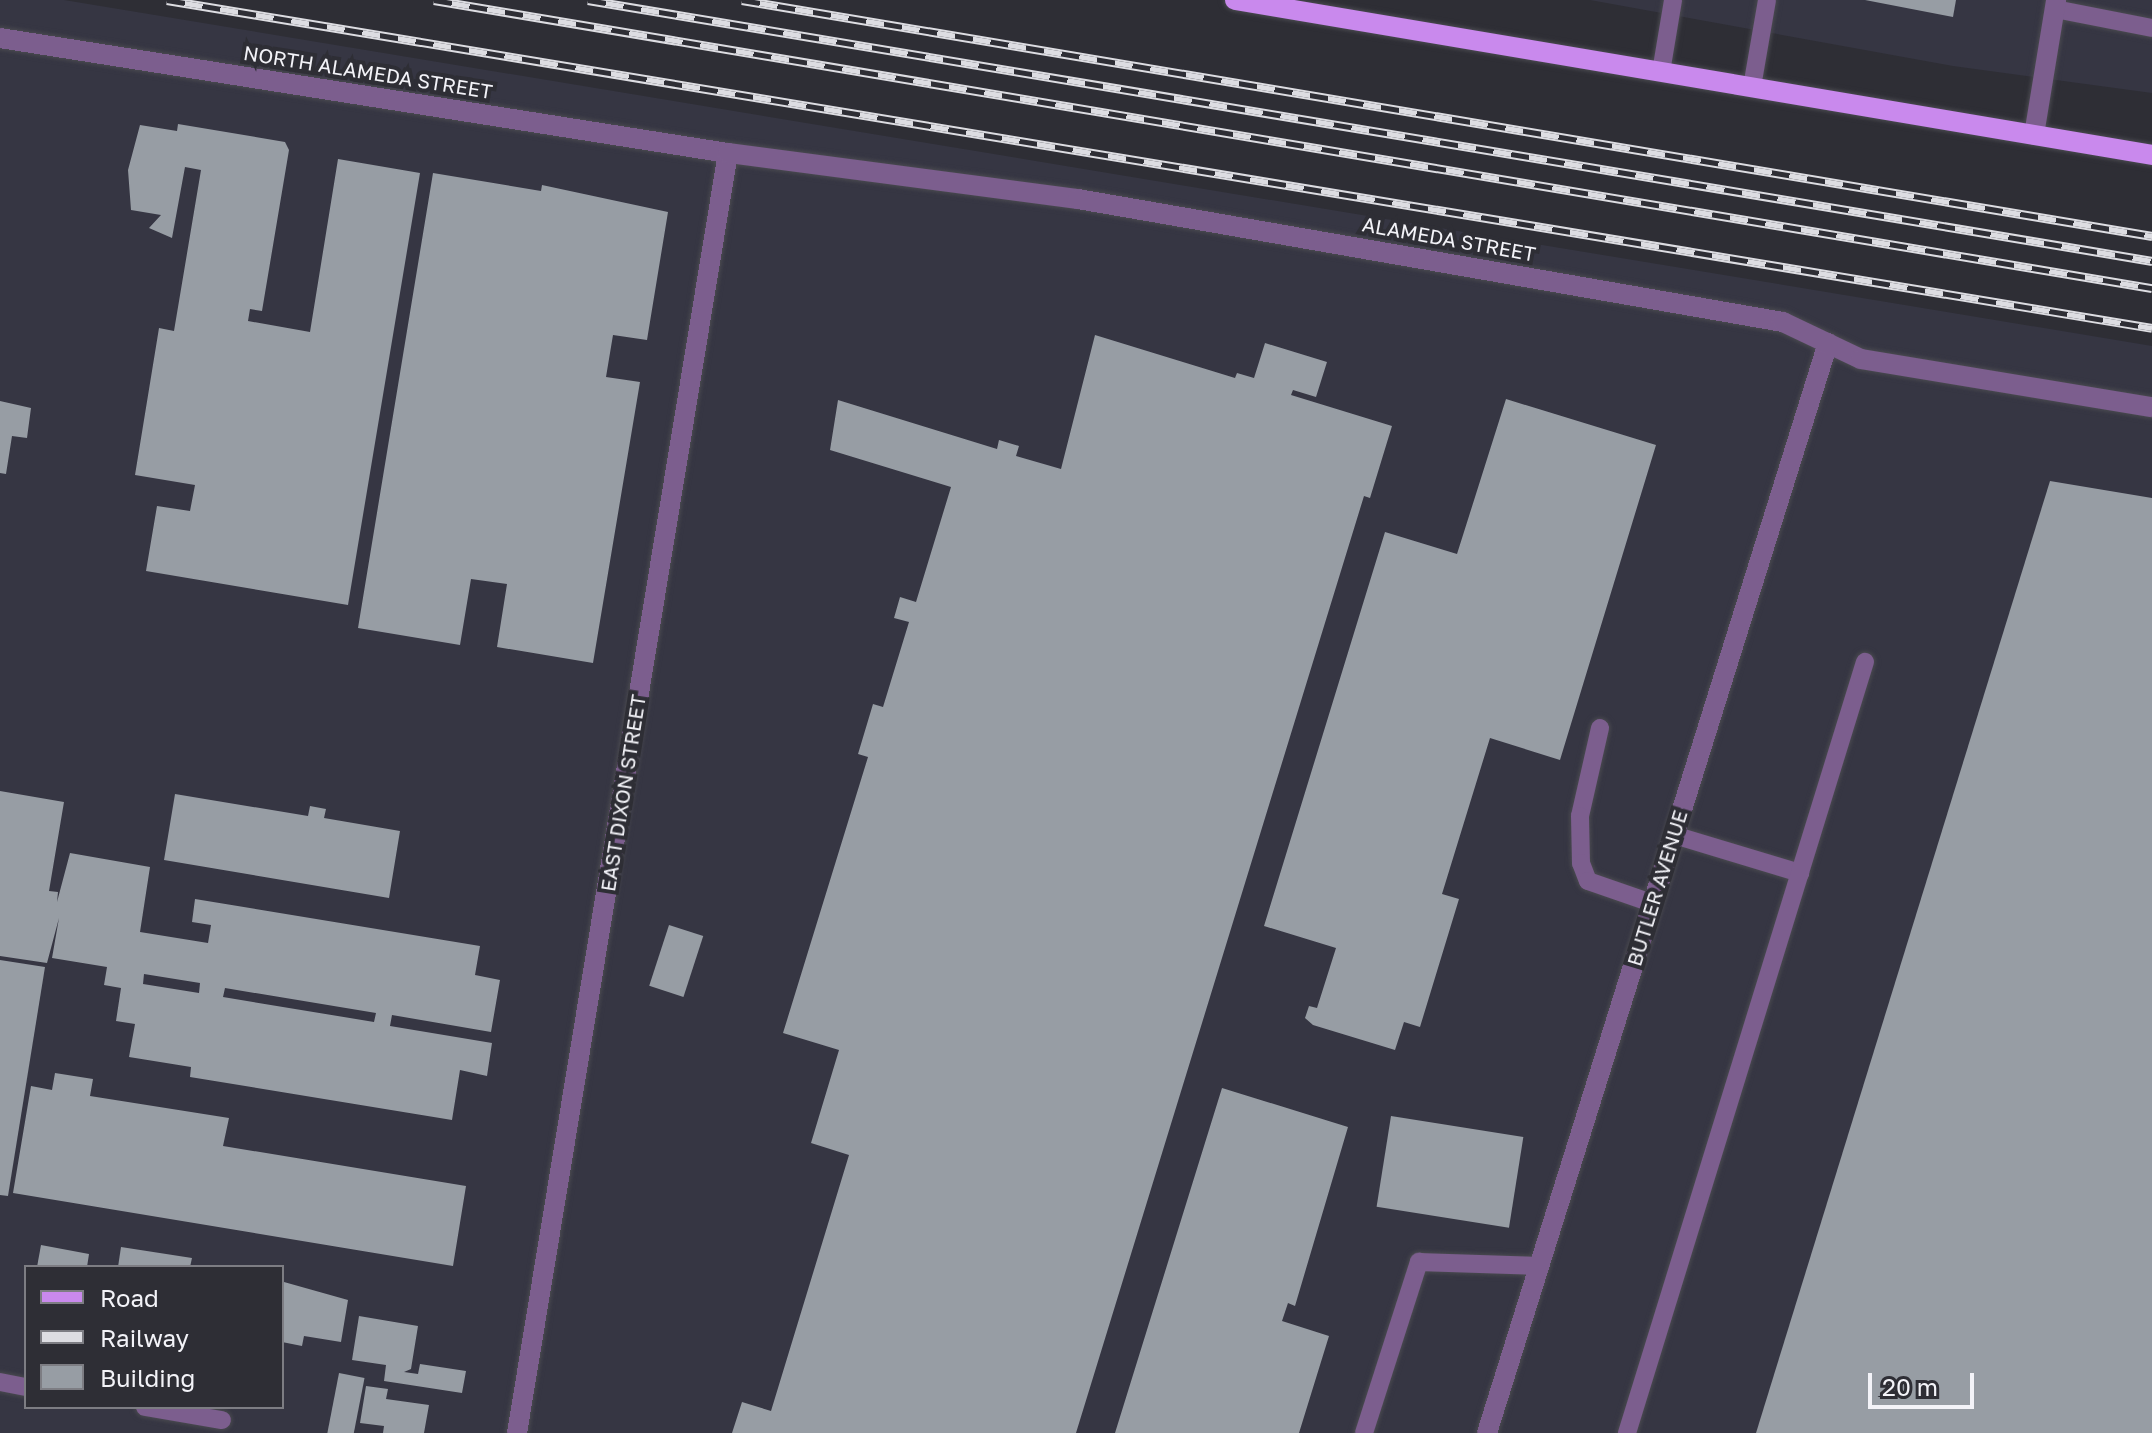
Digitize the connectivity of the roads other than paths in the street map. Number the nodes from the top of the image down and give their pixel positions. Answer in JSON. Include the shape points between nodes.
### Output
{"nodes":[{"id":1,"x":1235,"y":0,"type":"edge"},
{"id":2,"x":1673,"y":0,"type":"edge"},
{"id":3,"x":1767,"y":0,"type":"edge"},
{"id":4,"x":2055,"y":4,"type":"edge"},
{"id":5,"x":2152,"y":28,"type":"edge"},
{"id":6,"x":0,"y":38,"type":"edge"},
{"id":7,"x":1661,"y":72,"type":"junction"},
{"id":8,"x":1752,"y":87,"type":"junction"},
{"id":9,"x":2034,"y":135,"type":"junction"},
{"id":10,"x":728,"y":153,"type":"junction"},
{"id":11,"x":2152,"y":155,"type":"edge"},
{"id":12,"x":1828,"y":343,"type":"junction"},
{"id":13,"x":2152,"y":407,"type":"edge"},
{"id":14,"x":1865,"y":662,"type":"dead end"},
{"id":15,"x":1600,"y":728,"type":"dead end"},
{"id":16,"x":1674,"y":835,"type":"junction"},
{"id":17,"x":1800,"y":873,"type":"junction"},
{"id":18,"x":1652,"y":903,"type":"junction"},
{"id":19,"x":1540,"y":1266,"type":"junction"},
{"id":20,"x":0,"y":1382,"type":"edge"},
{"id":21,"x":24,"y":1387,"type":"edge"},
{"id":22,"x":157,"y":1409,"type":"edge"},
{"id":23,"x":222,"y":1420,"type":"dead end"},
{"id":24,"x":517,"y":1433,"type":"edge"},
{"id":25,"x":1364,"y":1433,"type":"edge"},
{"id":26,"x":1487,"y":1433,"type":"edge"},
{"id":27,"x":1627,"y":1433,"type":"edge"}],
"edges":[{"from":1,"to":7,"type":"main road"},
{"from":2,"to":7,"type":"lane"},
{"from":3,"to":8,"type":"lane"},
{"from":4,"to":5,"type":"lane"},
{"from":4,"to":9,"type":"street"},
{"from":6,"to":10,"type":"street","name":"NORTH ALAMEDA STREET"},
{"from":7,"to":8,"type":"main road"},
{"from":8,"to":9,"type":"main road"},
{"from":9,"to":11,"type":"main road"},
{"from":10,"to":12,"type":"street","name":"ALAMEDA STREET","via":[[1110,204],[1783,322]]},
{"from":10,"to":24,"type":"street","name":"EAST DIXON STREET"},
{"from":12,"to":13,"type":"street","name":"ALAMEDA STREET","via":[[1861,359]]},
{"from":12,"to":16,"type":"street","name":"BUTLER AVENUE"},
{"from":14,"to":17,"type":"lane"},
{"from":15,"to":18,"type":"lane","via":[[1580,816],[1581,863],[1588,881]]},
{"from":16,"to":17,"type":"lane"},
{"from":16,"to":18,"type":"street","name":"BUTLER AVENUE"},
{"from":17,"to":27,"type":"lane"},
{"from":18,"to":19,"type":"street","name":"BUTLER AVENUE"},
{"from":19,"to":25,"type":"lane","via":[[1419,1262]]},
{"from":19,"to":26,"type":"street","name":"BUTLER AVENUE"},
{"from":20,"to":21,"type":"lane"},
{"from":22,"to":23,"type":"lane"}]}
